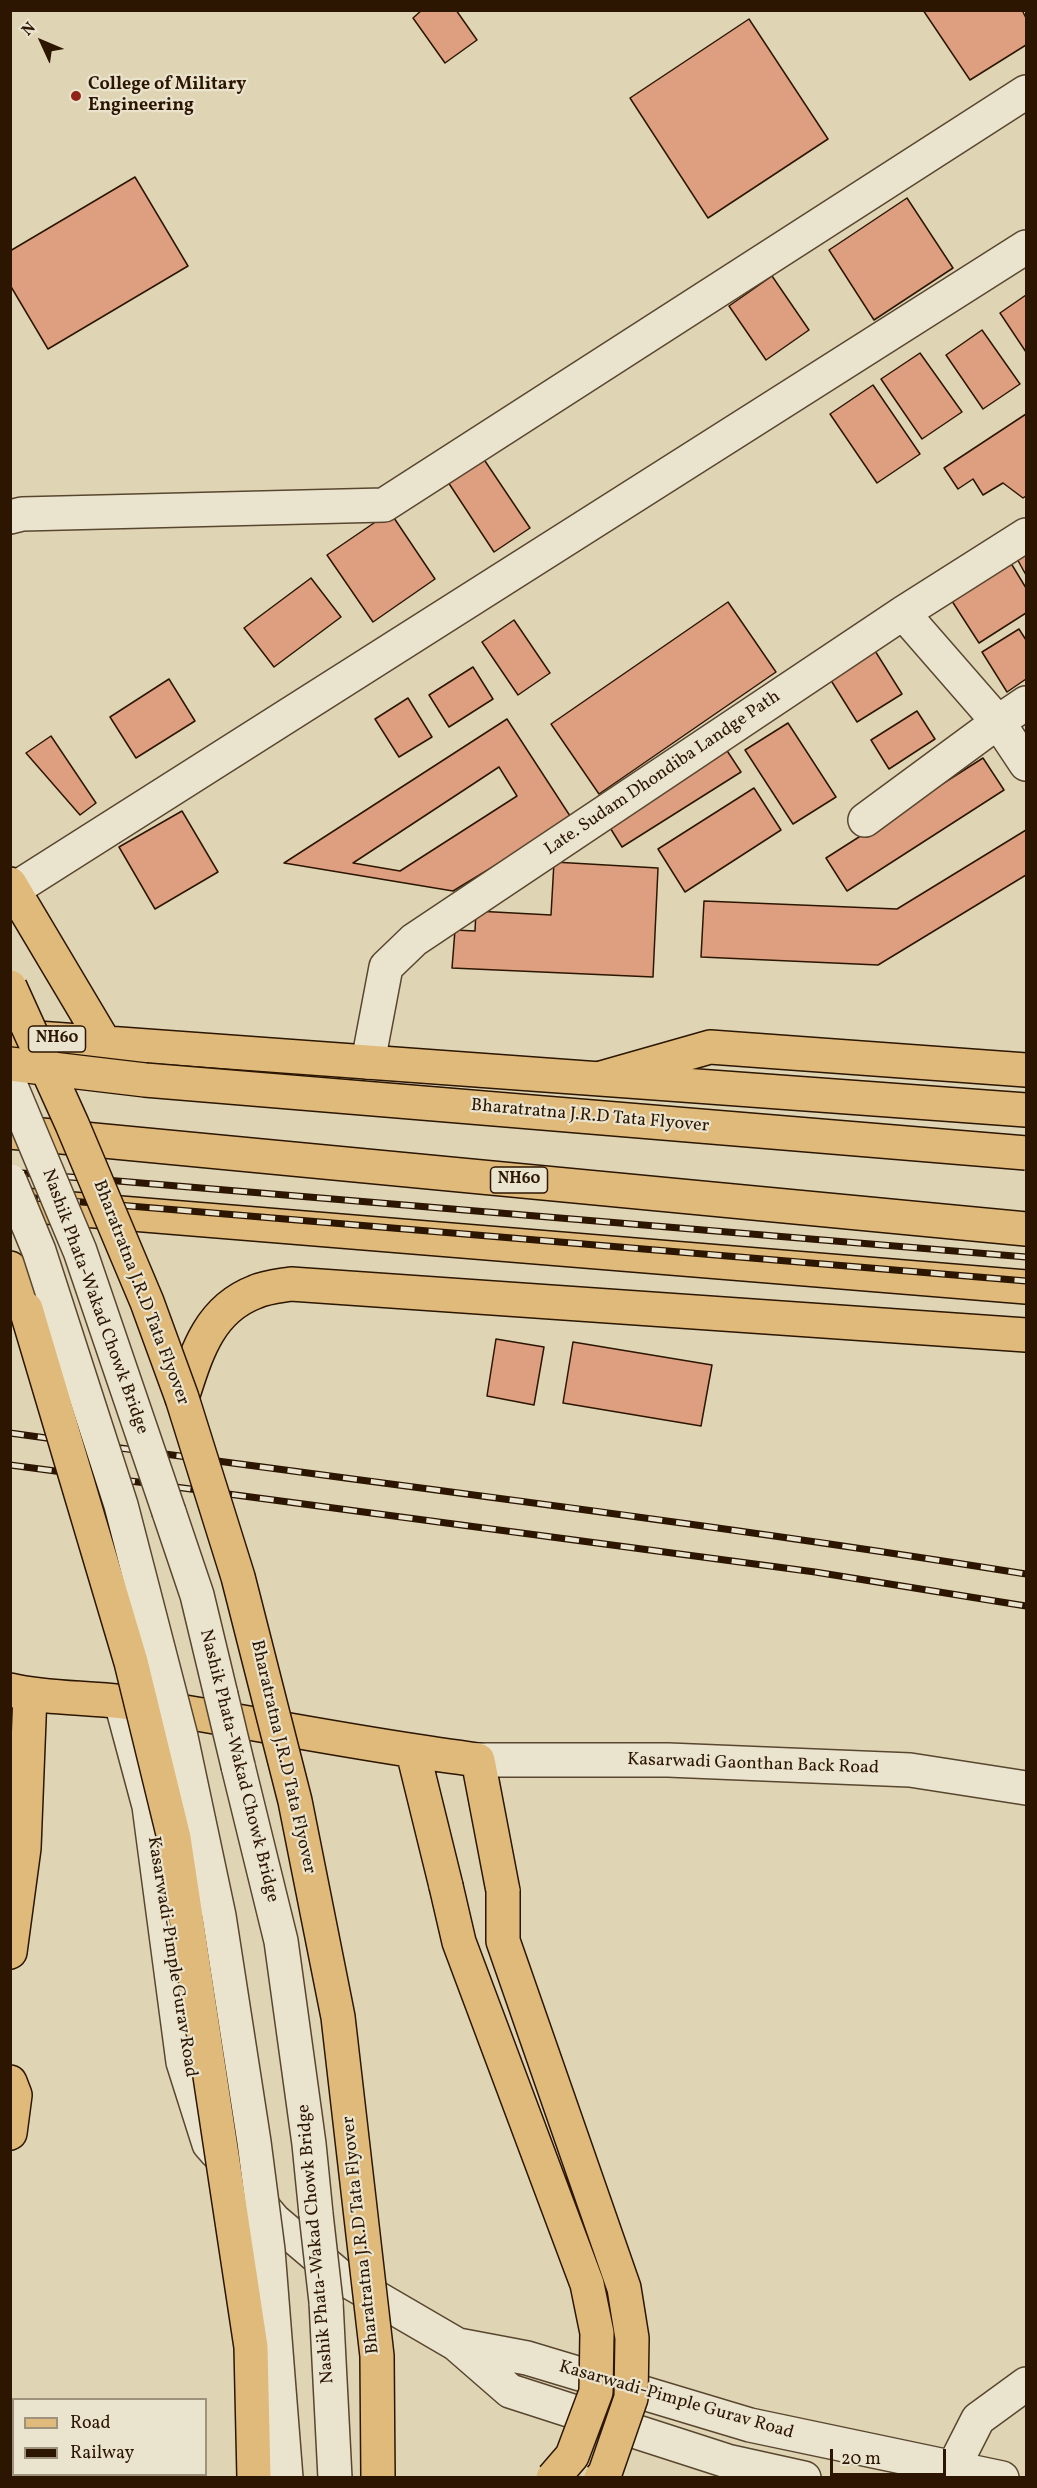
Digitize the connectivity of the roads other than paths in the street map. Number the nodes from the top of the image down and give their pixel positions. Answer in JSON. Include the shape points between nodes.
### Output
{"nodes":[{"id":1,"x":1026,"y":92,"type":"edge"},
{"id":2,"x":1026,"y":247,"type":"edge"},
{"id":3,"x":10,"y":517,"type":"edge"},
{"id":4,"x":1026,"y":535,"type":"edge"},
{"id":5,"x":903,"y":613,"type":"junction"},
{"id":6,"x":1026,"y":703,"type":"edge"},
{"id":7,"x":998,"y":722,"type":"junction"},
{"id":8,"x":1026,"y":764,"type":"edge"},
{"id":9,"x":866,"y":820,"type":"dead end"},
{"id":10,"x":12,"y":890,"type":"edge"},
{"id":11,"x":10,"y":987,"type":"edge"},
{"id":12,"x":10,"y":1036,"type":"edge"},
{"id":13,"x":104,"y":1042,"type":"junction"},
{"id":14,"x":368,"y":1062,"type":"junction"},
{"id":15,"x":10,"y":1064,"type":"edge"},
{"id":16,"x":1026,"y":1070,"type":"edge"},
{"id":17,"x":599,"y":1079,"type":"junction"},
{"id":18,"x":10,"y":1084,"type":"edge"},
{"id":19,"x":1026,"y":1110,"type":"edge"},
{"id":20,"x":10,"y":1132,"type":"edge"},
{"id":21,"x":1026,"y":1153,"type":"edge"},
{"id":22,"x":10,"y":1181,"type":"edge"},
{"id":23,"x":10,"y":1204,"type":"edge"},
{"id":24,"x":1026,"y":1229,"type":"edge"},
{"id":25,"x":10,"y":1268,"type":"edge"},
{"id":26,"x":1026,"y":1287,"type":"edge"},
{"id":27,"x":18,"y":1304,"type":"edge"},
{"id":28,"x":1026,"y":1335,"type":"edge"},
{"id":29,"x":182,"y":1398,"type":"junction"},
{"id":30,"x":20,"y":1692,"type":"edge"},
{"id":31,"x":121,"y":1702,"type":"junction"},
{"id":32,"x":414,"y":1752,"type":"junction"},
{"id":33,"x":478,"y":1760,"type":"junction"},
{"id":34,"x":1026,"y":1788,"type":"edge"},
{"id":35,"x":10,"y":1952,"type":"edge"},
{"id":36,"x":10,"y":2082,"type":"edge"},
{"id":37,"x":10,"y":2133,"type":"edge"},
{"id":38,"x":456,"y":2344,"type":"junction"},
{"id":39,"x":1026,"y":2384,"type":"edge"},
{"id":40,"x":950,"y":2473,"type":"edge"},
{"id":41,"x":255,"y":2478,"type":"edge"},
{"id":42,"x":286,"y":2478,"type":"edge"},
{"id":43,"x":335,"y":2478,"type":"edge"},
{"id":44,"x":378,"y":2478,"type":"edge"},
{"id":45,"x":553,"y":2478,"type":"edge"},
{"id":46,"x":601,"y":2478,"type":"edge"},
{"id":47,"x":804,"y":2478,"type":"edge"},
{"id":48,"x":1002,"y":2478,"type":"edge"}],
"edges":[{"from":1,"to":3,"type":"street","via":[[384,505]]},
{"from":2,"to":10,"type":"street"},
{"from":4,"to":5,"type":"street","name":"Late. Sudam Dhondiba Landge Path"},
{"from":5,"to":7,"type":"street"},
{"from":5,"to":14,"type":"street","name":"Late. Sudam Dhondiba Landge Path","via":[[414,940],[386,968]]},
{"from":6,"to":7,"type":"street"},
{"from":7,"to":8,"type":"street"},
{"from":7,"to":9,"type":"street"},
{"from":10,"to":13,"type":"main road"},
{"from":11,"to":29,"type":"main road","name":"Bharatratna J.R.D Tata Flyover","bridge":true,"via":[[147,1302]]},
{"from":12,"to":13,"type":"main road","number":"NH60"},
{"from":13,"to":14,"type":"main road","number":"NH60"},
{"from":14,"to":17,"type":"main road","number":"NH60"},
{"from":15,"to":21,"type":"main road","name":"Bharatratna J.R.D Tata Flyover","bridge":true,"via":[[145,1080]]},
{"from":16,"to":17,"type":"main road","via":[[710,1047]]},
{"from":17,"to":19,"type":"main road","number":"NH60"},
{"from":18,"to":43,"type":"street","name":"Nashik Phata-Wakad Chowk Bridge","bridge":true,"via":[[80,1251],[197,1595],[281,1941],[326,2302]]},
{"from":20,"to":24,"type":"main road","number":"NH60"},
{"from":22,"to":42,"type":"street","name":"Nashik Phata-Wakad Chowk Bridge","bridge":true,"via":[[39,1251],[121,1505],[181,1737],[219,1916],[254,2142],[268,2250]]},
{"from":23,"to":26,"type":"main road"},
{"from":25,"to":27,"type":"main road"},
{"from":27,"to":41,"type":"main road","bridge":true,"via":[[131,1662],[174,1838],[250,2347]]},
{"from":28,"to":29,"type":"main road","via":[[291,1284],[256,1291],[235,1301],[200,1345]]},
{"from":29,"to":44,"type":"main road","name":"Bharatratna J.R.D Tata Flyover","bridge":true,"via":[[238,1577],[295,1801],[338,2017],[376,2356]]},
{"from":30,"to":31,"type":"main road"},
{"from":30,"to":35,"type":"main road","via":[[24,1848]]},
{"from":31,"to":32,"type":"main road"},
{"from":31,"to":38,"type":"street","name":"Kasarwadi-Pimple Gurav Road","via":[[149,1806],[183,2062],[208,2144],[274,2220],[341,2277]]},
{"from":32,"to":33,"type":"main road"},
{"from":32,"to":45,"type":"main road","bridge":true,"via":[[459,1942],[587,2284],[597,2333],[597,2392],[572,2456]]},
{"from":33,"to":34,"type":"street","name":"Kasarwadi Gaonthan Back Road","via":[[668,1760],[910,1770]]},
{"from":33,"to":46,"type":"main road","bridge":true,"via":[[503,1891],[503,1941],[624,2288],[632,2338],[631,2398]]},
{"from":36,"to":37,"type":"main road","via":[[15,2096]]},
{"from":38,"to":40,"type":"street","name":"Kasarwadi-Pimple Gurav Road","via":[[526,2358],[750,2425]]},
{"from":38,"to":47,"type":"street","name":"Kasarwadi-Pimple Gurav Road","via":[[510,2391],[727,2461]]},
{"from":39,"to":40,"type":"street","via":[[978,2419]]},
{"from":40,"to":48,"type":"street","name":"Kasarwadi-Pimple Gurav Road"}]}
